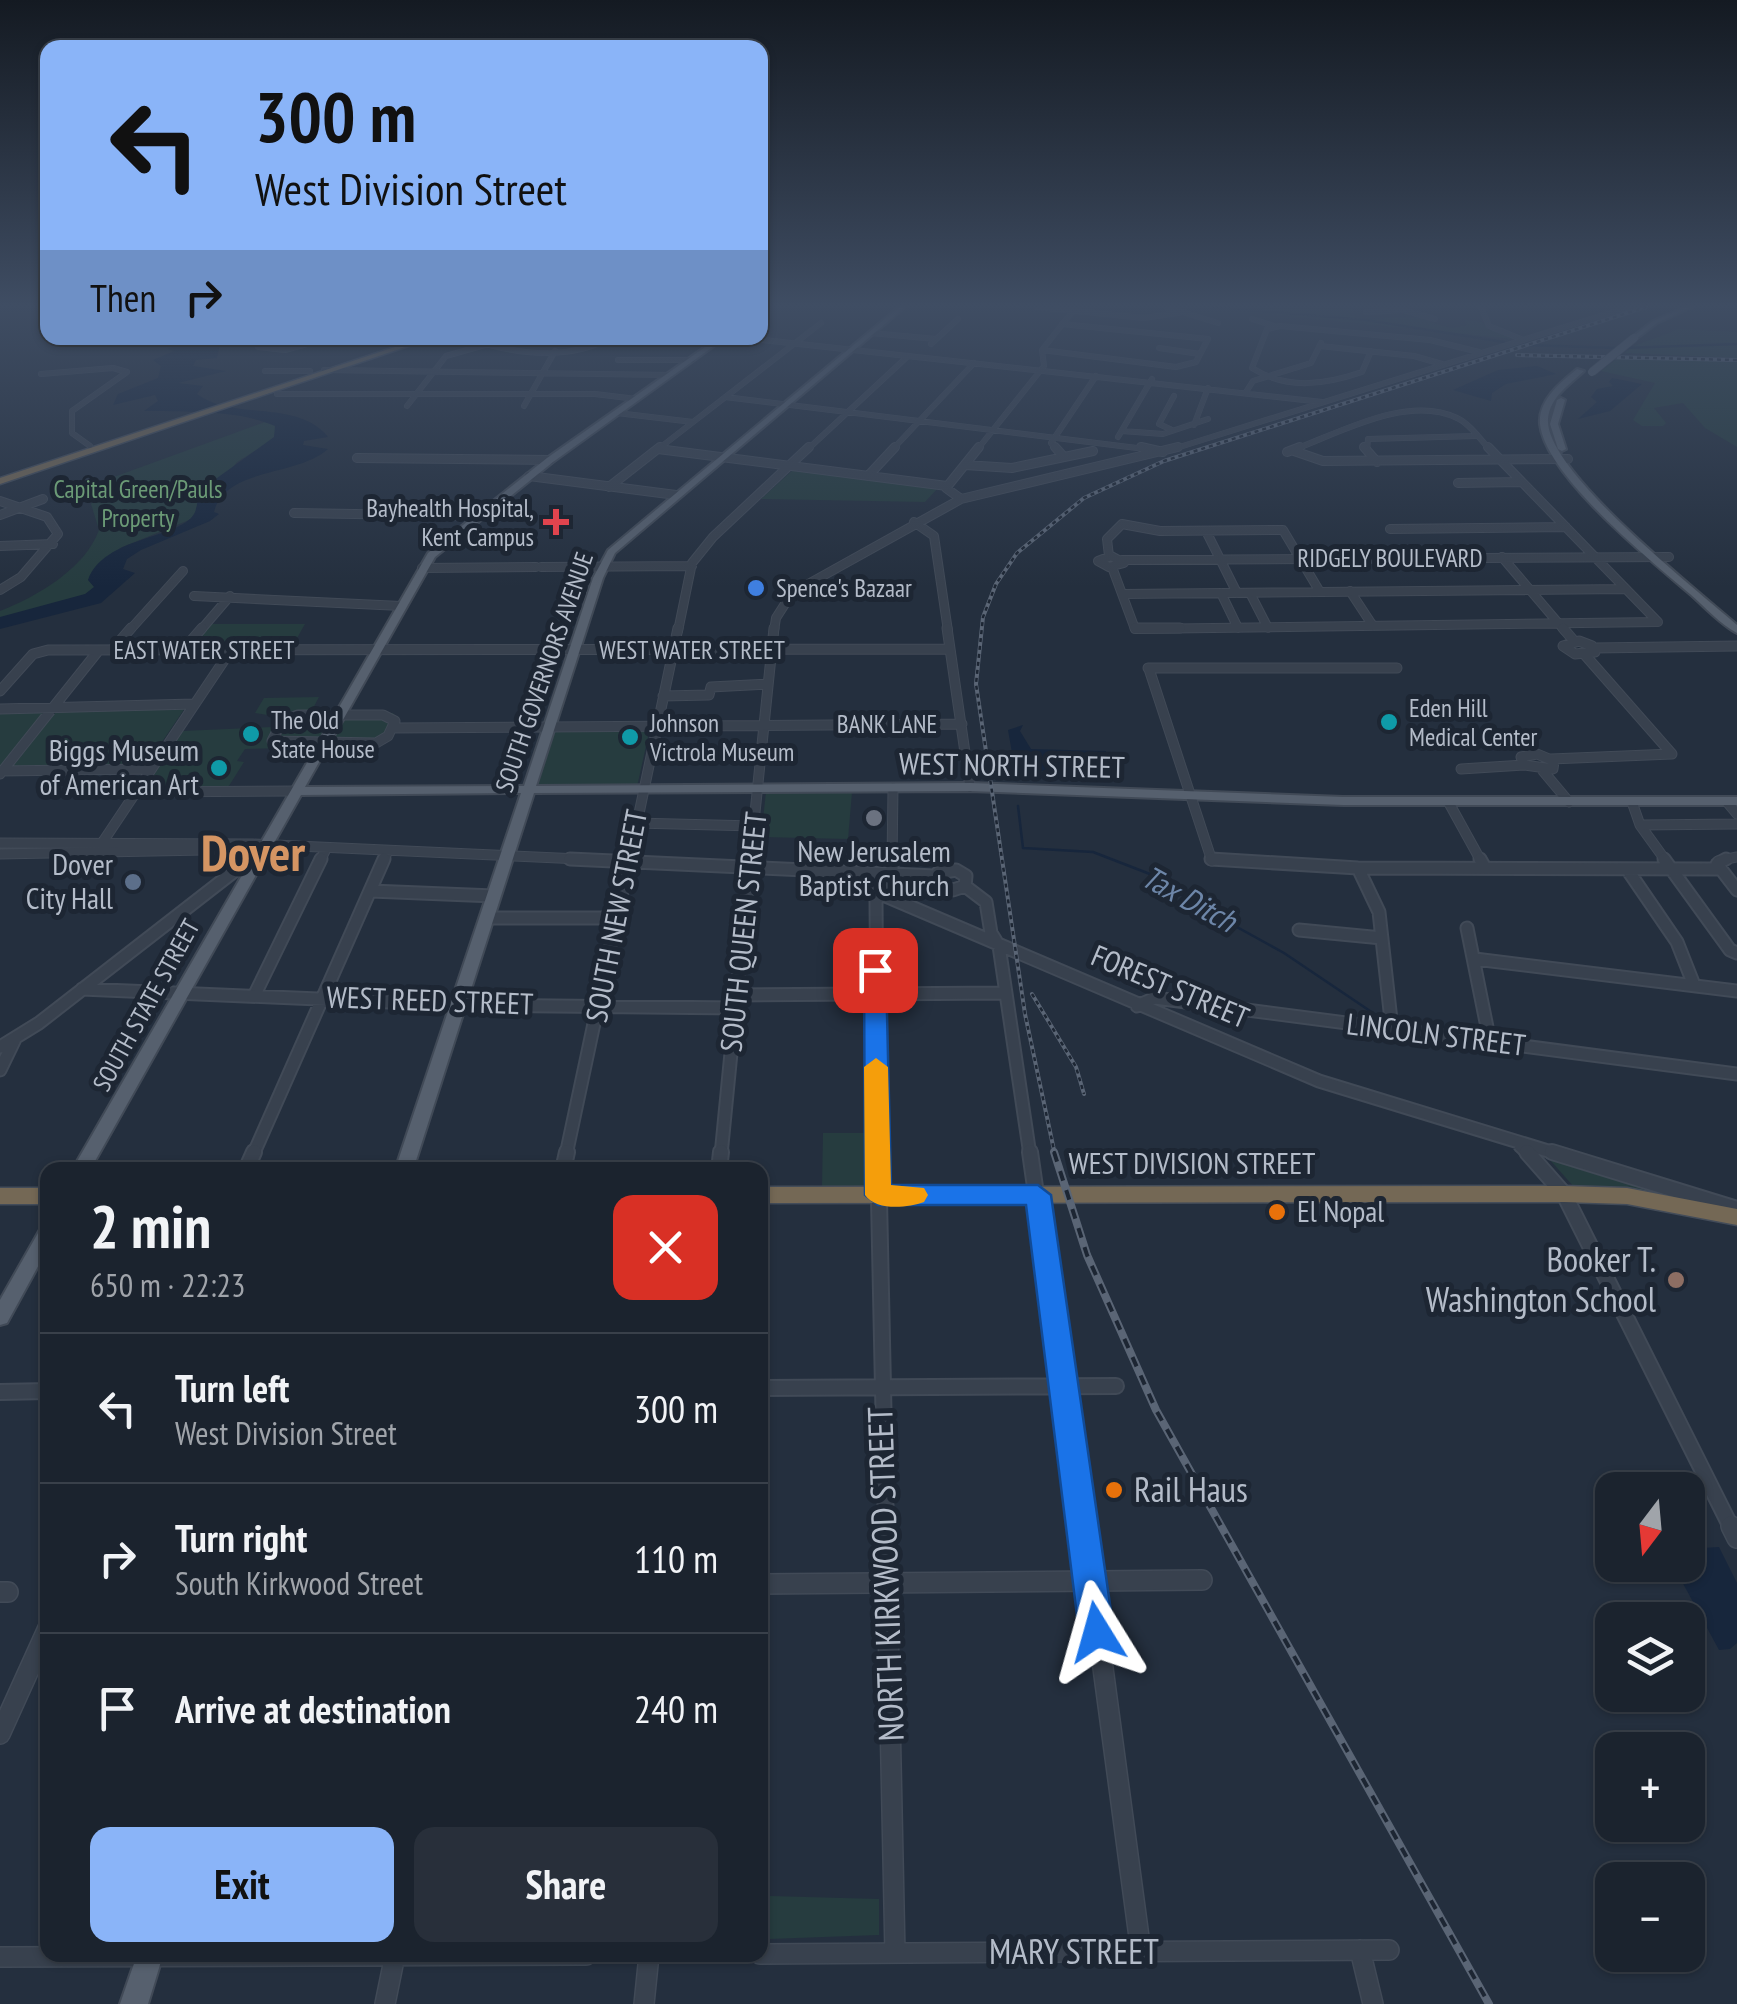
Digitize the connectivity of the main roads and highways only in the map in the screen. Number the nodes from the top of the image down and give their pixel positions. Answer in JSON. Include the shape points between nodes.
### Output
{"nodes":[{"id":1,"x":230,"y":401,"type":"edge"},
{"id":2,"x":633,"y":401,"type":"edge"},
{"id":3,"x":791,"y":401,"type":"edge"},
{"id":4,"x":1550,"y":401,"type":"edge"},
{"id":5,"x":191,"y":413,"type":"junction"},
{"id":6,"x":1562,"y":458,"type":"junction"},
{"id":7,"x":0,"y":477,"type":"edge"},
{"id":8,"x":1737,"y":619,"type":"edge"},
{"id":9,"x":1737,"y":630,"type":"edge"},
{"id":10,"x":529,"y":790,"type":"junction"},
{"id":11,"x":296,"y":791,"type":"junction"},
{"id":12,"x":1734,"y":802,"type":"edge"},
{"id":13,"x":86,"y":1162,"type":"edge"},
{"id":14,"x":407,"y":1162,"type":"edge"},
{"id":15,"x":0,"y":1196,"type":"edge"},
{"id":16,"x":40,"y":1196,"type":"edge"},
{"id":17,"x":768,"y":1196,"type":"edge"},
{"id":18,"x":1737,"y":1217,"type":"edge"},
{"id":19,"x":40,"y":1245,"type":"edge"},
{"id":20,"x":0,"y":1317,"type":"edge"},
{"id":21,"x":148,"y":1962,"type":"edge"},
{"id":22,"x":134,"y":2004,"type":"edge"}],
"edges":[{"from":1,"to":5,"type":"highway"},
{"from":2,"to":11,"type":"main road","name":"SOUTH STATE STREET","via":[[442,542]]},
{"from":3,"to":10,"type":"main road","name":"SOUTH GOVERNORS AVENUE","via":[[619,544],[603,566]]},
{"from":4,"to":6,"type":"main road","via":[[1545,434]]},
{"from":5,"to":7,"type":"highway"},
{"from":5,"to":7,"type":"highway"},
{"from":6,"to":8,"type":"main road"},
{"from":6,"to":9,"type":"main road"},
{"from":10,"to":11,"type":"main road","name":"WEST NORTH STREET"},
{"from":10,"to":12,"type":"main road","name":"WEST NORTH STREET","via":[[893,788],[970,780],[1194,796]]},
{"from":10,"to":14,"type":"main road","name":"SOUTH GOVERNORS AVENUE"},
{"from":11,"to":13,"type":"main road","name":"SOUTH STATE STREET"},
{"from":15,"to":16,"type":"highway"},
{"from":17,"to":18,"type":"highway","name":"WEST DIVISION STREET","via":[[1564,1194],[1626,1196]]},
{"from":19,"to":20,"type":"main road"},
{"from":21,"to":22,"type":"main road"}]}
